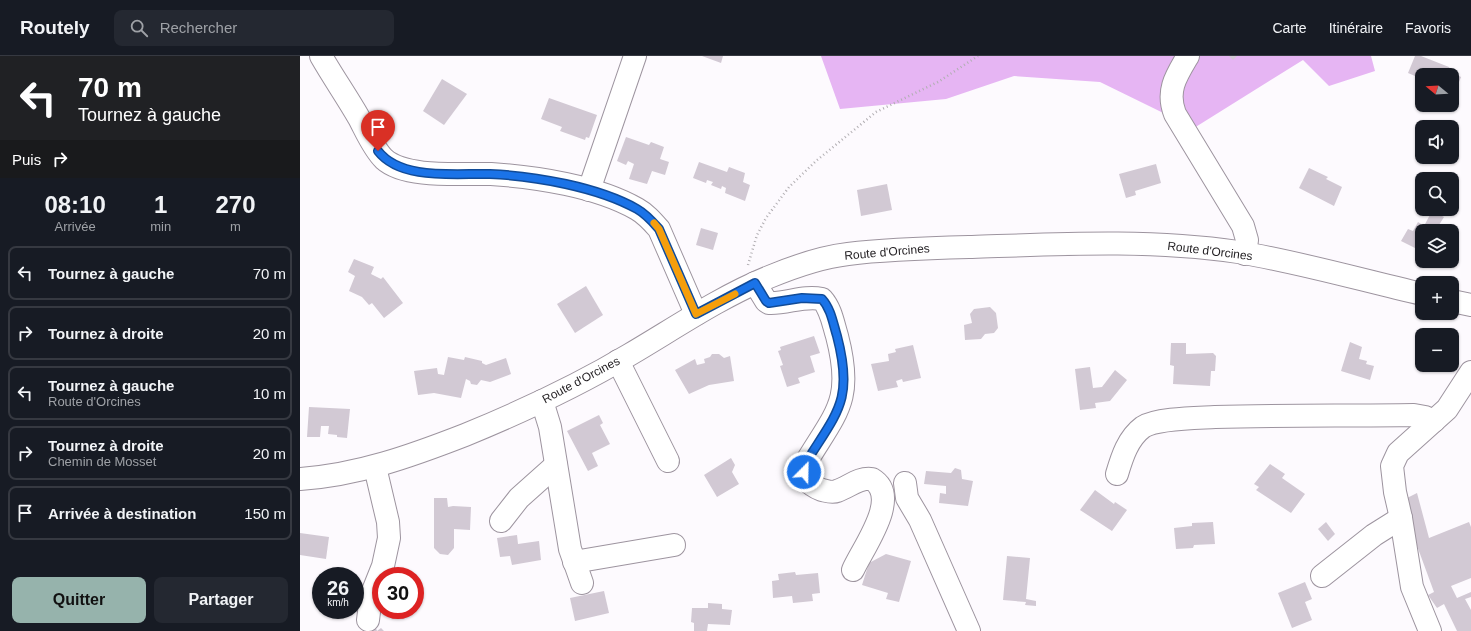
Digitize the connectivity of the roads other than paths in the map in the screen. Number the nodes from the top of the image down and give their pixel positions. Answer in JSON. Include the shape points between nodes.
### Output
{"nodes":[{"id":1,"x":321,"y":56,"type":"edge"},
{"id":2,"x":634,"y":56,"type":"edge"},
{"id":3,"x":1188,"y":56,"type":"edge"},
{"id":4,"x":589,"y":190,"type":"junction"},
{"id":5,"x":1245,"y":254,"type":"junction"},
{"id":6,"x":752,"y":284,"type":"junction"},
{"id":7,"x":1415,"y":292,"type":"edge"},
{"id":8,"x":1459,"y":302,"type":"edge"},
{"id":9,"x":1471,"y":305,"type":"edge"},
{"id":10,"x":696,"y":314,"type":"junction"},
{"id":11,"x":618,"y":361,"type":"junction"},
{"id":12,"x":1471,"y":372,"type":"edge"},
{"id":13,"x":542,"y":401,"type":"junction"},
{"id":14,"x":1434,"y":421,"type":"junction"},
{"id":15,"x":668,"y":461,"type":"dead end"},
{"id":16,"x":556,"y":465,"type":"junction"},
{"id":17,"x":375,"y":467,"type":"junction"},
{"id":18,"x":1117,"y":474,"type":"dead end"},
{"id":19,"x":300,"y":479,"type":"edge"},
{"id":20,"x":905,"y":483,"type":"dead end"},
{"id":21,"x":1401,"y":518,"type":"junction"},
{"id":22,"x":501,"y":521,"type":"dead end"},
{"id":23,"x":674,"y":545,"type":"dead end"},
{"id":24,"x":574,"y":562,"type":"junction"},
{"id":25,"x":853,"y":570,"type":"dead end"},
{"id":26,"x":1322,"y":576,"type":"dead end"},
{"id":27,"x":582,"y":583,"type":"dead end"},
{"id":28,"x":368,"y":620,"type":"dead end"},
{"id":29,"x":969,"y":631,"type":"edge"},
{"id":30,"x":1430,"y":631,"type":"edge"}],
"edges":[{"from":1,"to":4,"type":"street","via":[[372,143],[385,159],[398,166],[441,175],[490,174],[556,182]]},
{"from":2,"to":4,"type":"street"},
{"from":3,"to":5,"type":"street","via":[[1171,87],[1172,106],[1243,226],[1247,240]]},
{"from":4,"to":10,"type":"street","via":[[637,209],[650,218],[659,229]]},
{"from":5,"to":6,"type":"street","name":"Route d'Orcines","via":[[1170,245],[1099,243],[957,247],[846,254],[806,264]]},
{"from":5,"to":7,"type":"street","name":"Route d'Orcines"},
{"from":6,"to":10,"type":"street","name":"Route d'Orcines"},
{"from":6,"to":25,"type":"street","via":[[769,303],[802,298],[822,299],[830,313],[840,349],[844,387],[835,418],[805,464],[804,472],[813,486],[830,492],[863,478],[872,478],[880,487],[882,504],[877,525]]},
{"from":8,"to":9,"type":"street"},
{"from":10,"to":11,"type":"street","name":"Route d'Orcines"},
{"from":11,"to":13,"type":"street","name":"Route d'Orcines"},
{"from":11,"to":15,"type":"street"},
{"from":12,"to":14,"type":"street","via":[[1447,409]]},
{"from":13,"to":16,"type":"street","via":[[548,417]]},
{"from":13,"to":17,"type":"street","name":"Route d'Orcines","via":[[430,449]]},
{"from":14,"to":18,"type":"street","via":[[1414,415],[1186,418],[1144,426],[1124,452]]},
{"from":14,"to":21,"type":"street","via":[[1394,458],[1392,466],[1395,492]]},
{"from":16,"to":22,"type":"street","via":[[519,498]]},
{"from":16,"to":24,"type":"street"},
{"from":17,"to":19,"type":"street","name":"Route d'Orcines","via":[[341,475]]},
{"from":17,"to":28,"type":"street","via":[[388,522],[388,538],[383,566],[370,596]]},
{"from":20,"to":29,"type":"street","via":[[907,498],[920,520]]},
{"from":21,"to":26,"type":"street","via":[[1374,535]]},
{"from":21,"to":30,"type":"street","via":[[1412,587]]},
{"from":23,"to":24,"type":"street"},
{"from":24,"to":27,"type":"street"}]}
